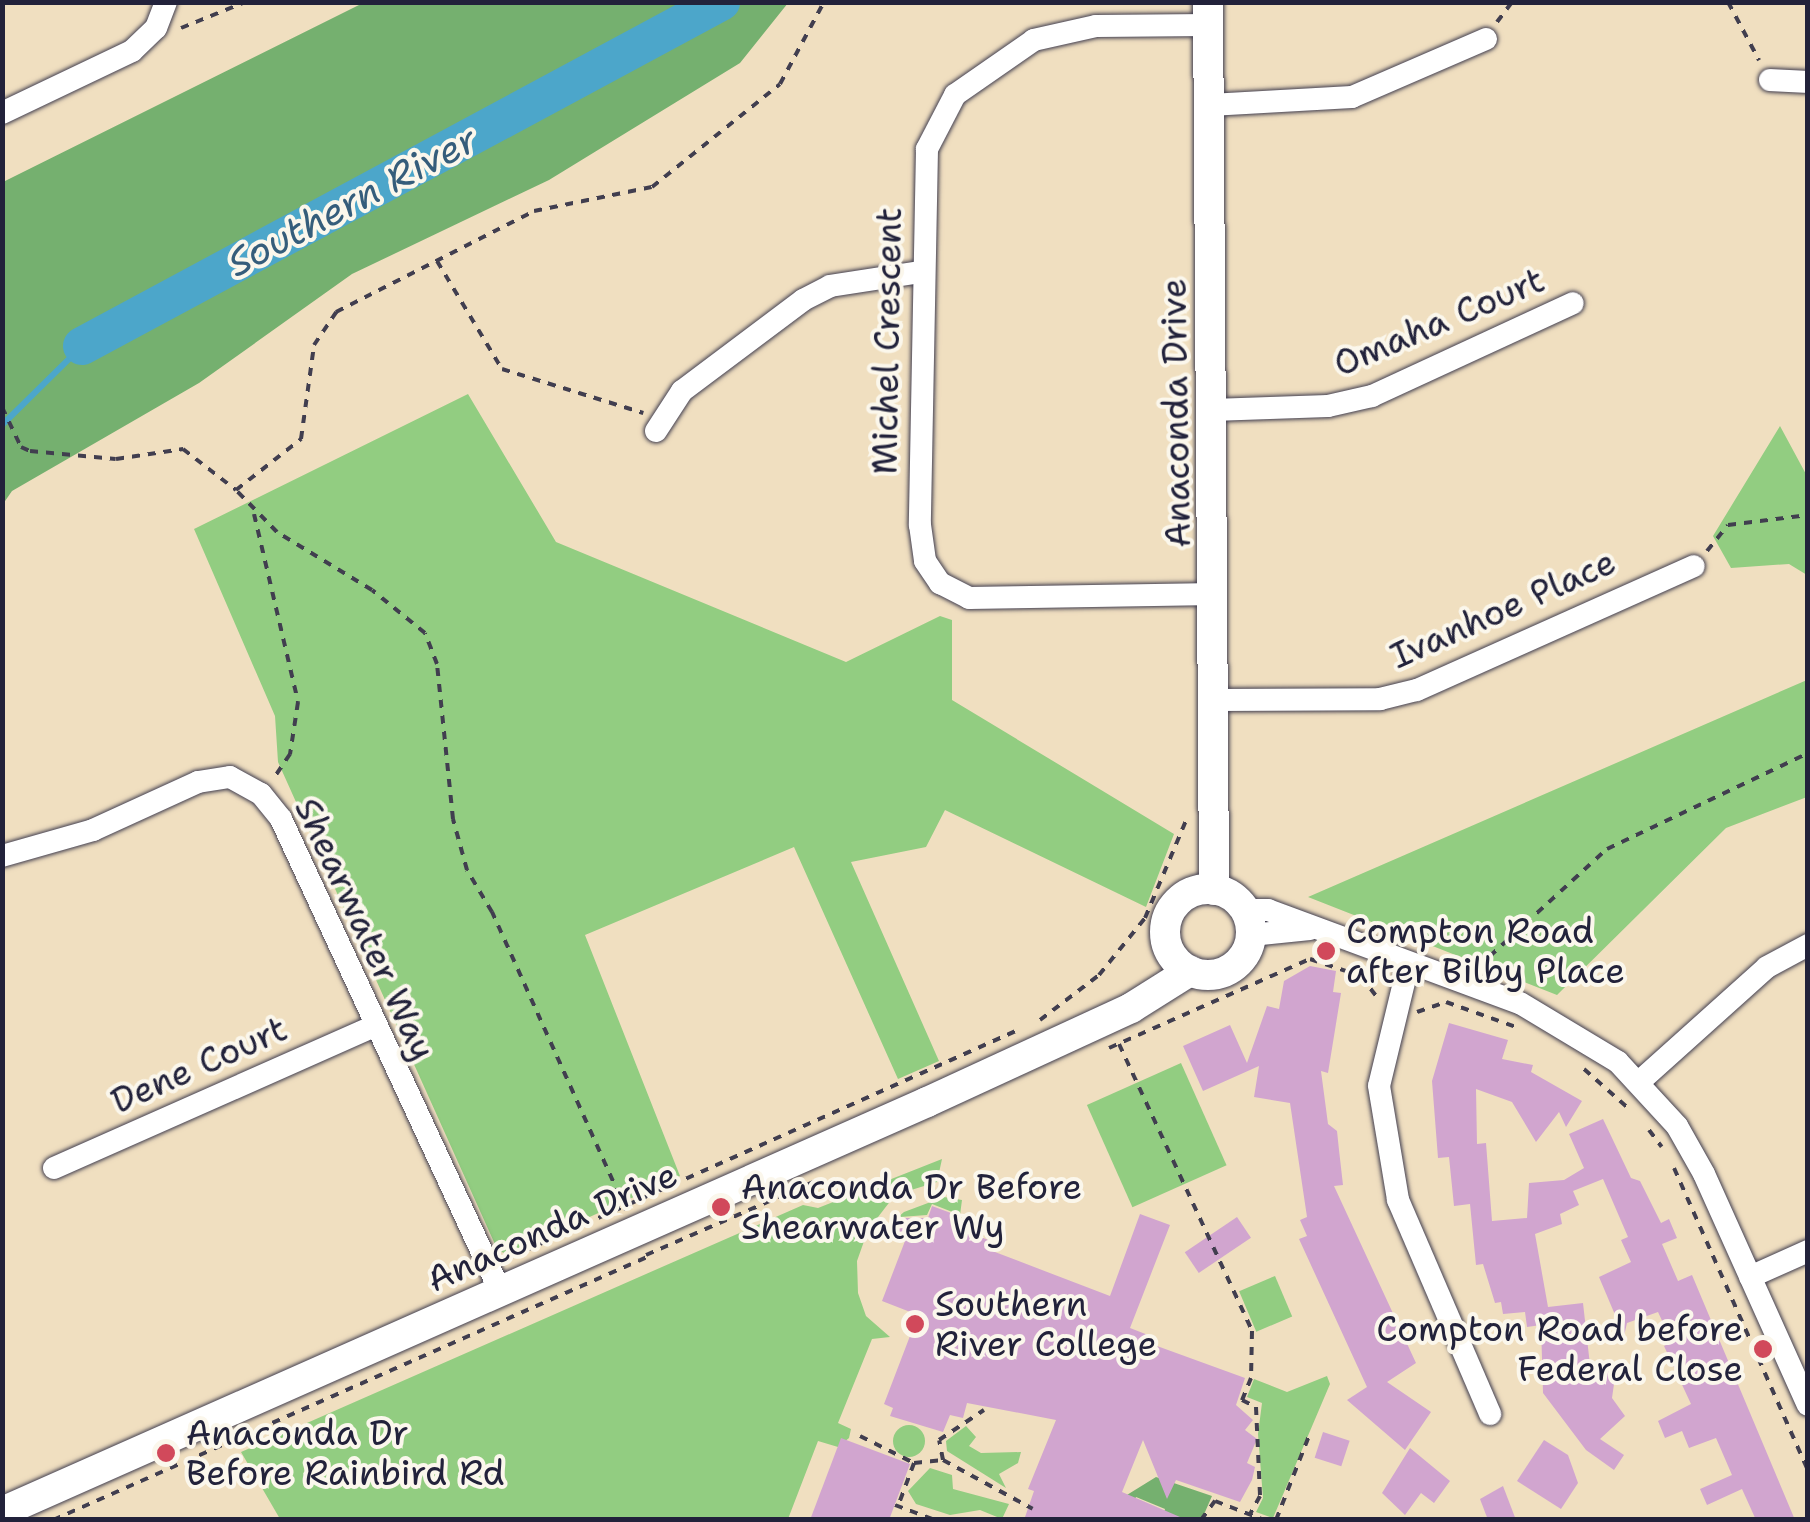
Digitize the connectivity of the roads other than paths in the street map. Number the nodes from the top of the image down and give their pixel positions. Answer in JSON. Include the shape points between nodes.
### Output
{"nodes":[{"id":1,"x":166,"y":2,"type":"edge"},
{"id":2,"x":1208,"y":14,"type":"edge"},
{"id":3,"x":1486,"y":39,"type":"dead end"},
{"id":4,"x":1770,"y":80,"type":"road end"},
{"id":5,"x":1808,"y":82,"type":"edge"},
{"id":6,"x":1210,"y":104,"type":"junction"},
{"id":7,"x":2,"y":113,"type":"edge"},
{"id":8,"x":920,"y":272,"type":"junction"},
{"id":9,"x":1573,"y":303,"type":"dead end"},
{"id":10,"x":1212,"y":410,"type":"junction"},
{"id":11,"x":656,"y":431,"type":"road end"},
{"id":12,"x":1694,"y":566,"type":"road end"},
{"id":13,"x":1216,"y":594,"type":"junction"},
{"id":14,"x":1216,"y":700,"type":"junction"},
{"id":15,"x":2,"y":856,"type":"edge"},
{"id":16,"x":1199,"y":894,"type":"junction"},
{"id":17,"x":1248,"y":922,"type":"junction"},
{"id":18,"x":1808,"y":945,"type":"edge"},
{"id":19,"x":1181,"y":963,"type":"junction"},
{"id":20,"x":1408,"y":966,"type":"junction"},
{"id":21,"x":372,"y":1027,"type":"junction"},
{"id":22,"x":1640,"y":1082,"type":"junction"},
{"id":23,"x":54,"y":1168,"type":"dead end"},
{"id":24,"x":1808,"y":1252,"type":"edge"},
{"id":25,"x":1750,"y":1277,"type":"junction"},
{"id":26,"x":494,"y":1279,"type":"junction"},
{"id":27,"x":1808,"y":1406,"type":"edge"},
{"id":28,"x":1490,"y":1414,"type":"dead end"},
{"id":29,"x":2,"y":1512,"type":"edge"}],
"edges":[{"from":1,"to":7,"type":"street","via":[[156,28],[132,51]]},
{"from":2,"to":6,"type":"main road","name":"Anaconda Drive"},
{"from":2,"to":8,"type":"street","name":"Michel Crescent","via":[[1034,40],[955,95],[927,149]]},
{"from":3,"to":6,"type":"street","via":[[1352,97]]},
{"from":4,"to":5,"type":"street"},
{"from":6,"to":10,"type":"main road","name":"Anaconda Drive"},
{"from":8,"to":11,"type":"street","via":[[830,286],[802,300],[682,391]]},
{"from":8,"to":13,"type":"street","name":"Michel Crescent","via":[[920,525],[924,561],[940,584],[970,598]]},
{"from":9,"to":10,"type":"street","name":"Omaha Court","via":[[1372,396],[1328,406]]},
{"from":10,"to":13,"type":"main road","name":"Anaconda Drive"},
{"from":12,"to":14,"type":"street","name":"Ivanhoe Place","via":[[1416,690],[1380,700]]},
{"from":13,"to":14,"type":"main road","name":"Anaconda Drive"},
{"from":14,"to":16,"type":"main road","name":"Anaconda Drive","via":[[1199,819]]},
{"from":15,"to":21,"type":"street","name":"Shearwater Way","via":[[93,830],[198,782],[230,777],[261,794],[280,819]]},
{"from":16,"to":17,"type":"main road"},
{"from":16,"to":19,"type":"main road","name":"Anaconda Drive","via":[[1165,930]]},
{"from":17,"to":19,"type":"main road","name":"Anaconda Drive","via":[[1230,969]]},
{"from":17,"to":20,"type":"street","via":[[1268,910]]},
{"from":18,"to":22,"type":"street","via":[[1767,967]]},
{"from":19,"to":26,"type":"main road","name":"Anaconda Drive","via":[[1131,1008],[636,1231]]},
{"from":20,"to":22,"type":"street","via":[[1556,1019]]},
{"from":20,"to":28,"type":"street","via":[[1380,1086],[1398,1200]]},
{"from":21,"to":23,"type":"street","name":"Dene Court"},
{"from":21,"to":26,"type":"street","name":"Shearwater Way"},
{"from":22,"to":25,"type":"street","via":[[1704,1174]]},
{"from":24,"to":25,"type":"street"},
{"from":25,"to":27,"type":"street"},
{"from":26,"to":29,"type":"main road","name":"Anaconda Drive"}]}
